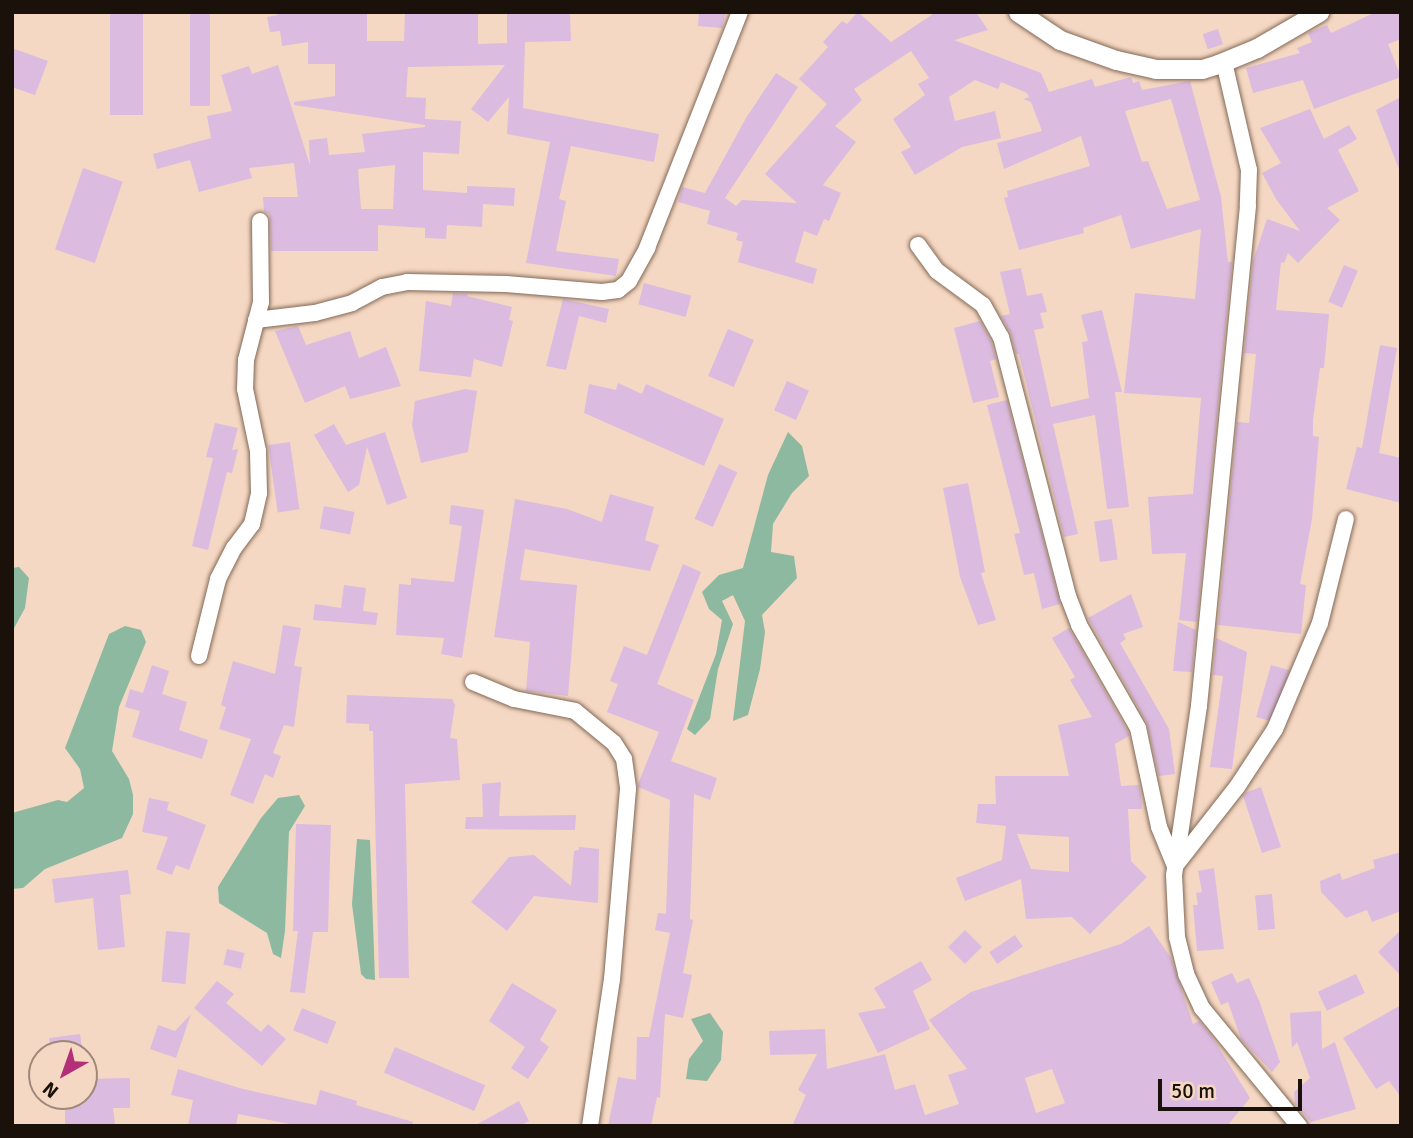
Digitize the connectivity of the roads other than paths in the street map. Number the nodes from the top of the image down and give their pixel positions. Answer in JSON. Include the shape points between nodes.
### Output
{"nodes":[{"id":1,"x":740,"y":12,"type":"edge"},
{"id":2,"x":1018,"y":12,"type":"edge"},
{"id":3,"x":1319,"y":12,"type":"edge"},
{"id":4,"x":1224,"y":62,"type":"junction"},
{"id":5,"x":260,"y":221,"type":"dead end"},
{"id":6,"x":918,"y":245,"type":"dead end"},
{"id":7,"x":256,"y":320,"type":"junction"},
{"id":8,"x":1346,"y":519,"type":"dead end"},
{"id":9,"x":199,"y":656,"type":"dead end"},
{"id":10,"x":473,"y":682,"type":"dead end"},
{"id":11,"x":1175,"y":866,"type":"junction"},
{"id":12,"x":590,"y":1126,"type":"edge"},
{"id":13,"x":1299,"y":1126,"type":"edge"}],
"edges":[{"from":1,"to":7,"type":"street","via":[[647,248],[629,281],[618,290],[407,282],[315,313]]},
{"from":2,"to":4,"type":"street","via":[[1060,40],[1116,60],[1156,69],[1202,69]]},
{"from":3,"to":4,"type":"street"},
{"from":4,"to":11,"type":"street","via":[[1249,170],[1248,206],[1199,706]]},
{"from":5,"to":7,"type":"street","via":[[262,281]]},
{"from":6,"to":11,"type":"street","via":[[937,271],[983,305],[1001,337],[1068,596],[1138,728],[1159,827]]},
{"from":7,"to":9,"type":"street","via":[[246,360],[245,390],[258,452],[259,493],[252,524],[218,579]]},
{"from":8,"to":11,"type":"street","via":[[1321,623],[1275,729],[1237,787]]},
{"from":10,"to":12,"type":"street","via":[[514,699],[575,711],[614,743],[624,759],[628,789],[612,979]]},
{"from":11,"to":13,"type":"street","via":[[1177,937],[1186,974],[1202,1008]]}]}
